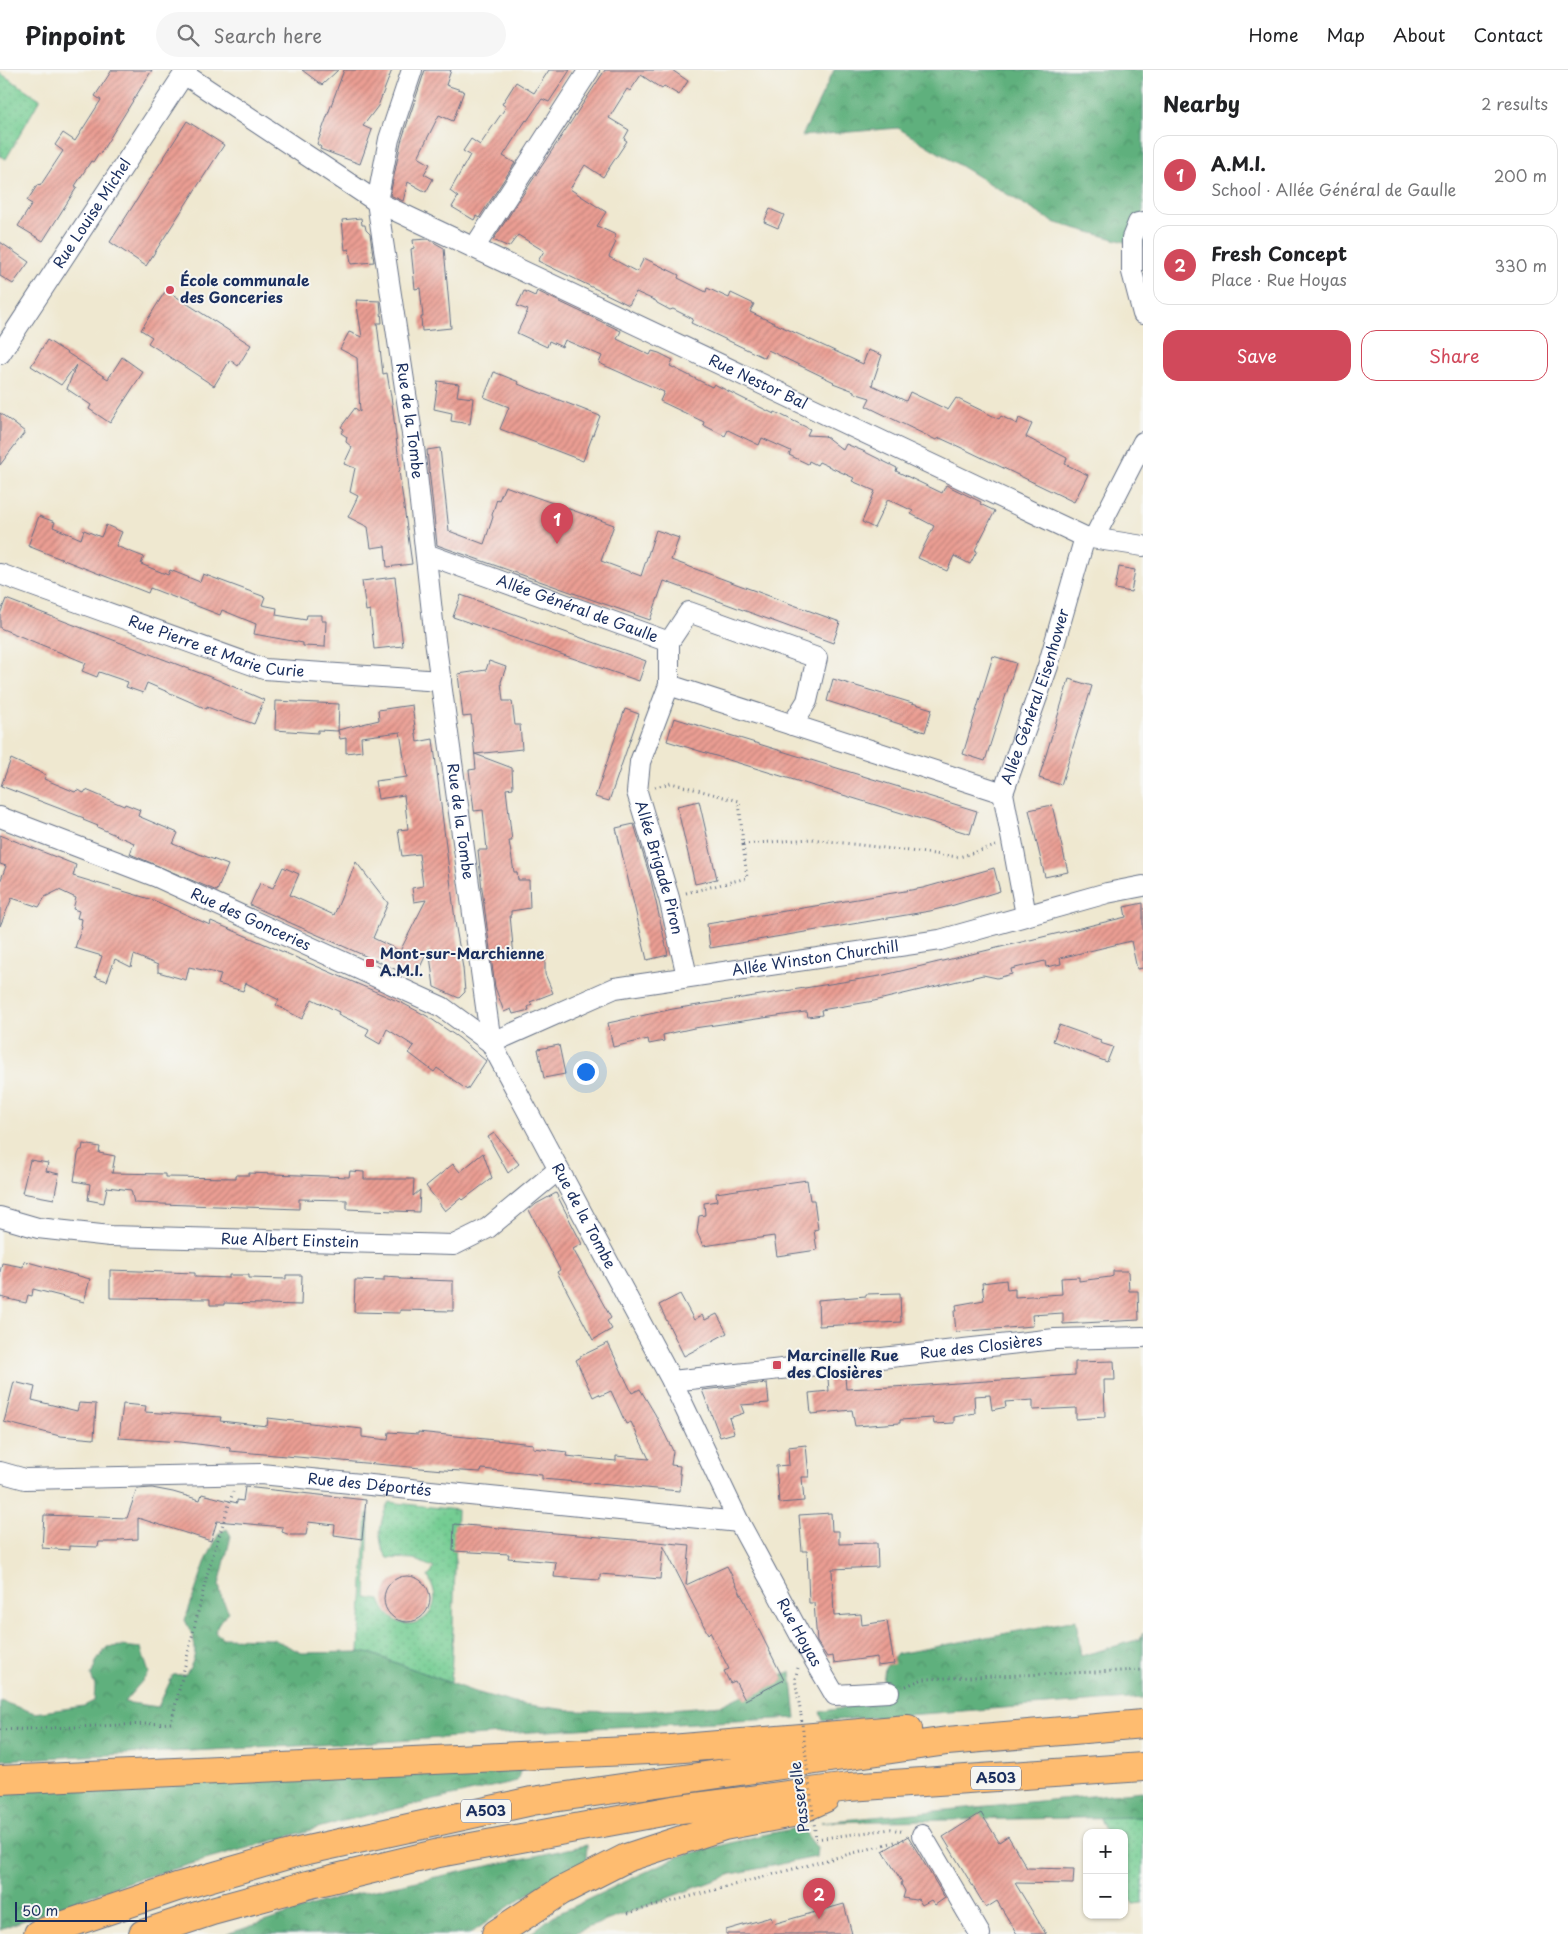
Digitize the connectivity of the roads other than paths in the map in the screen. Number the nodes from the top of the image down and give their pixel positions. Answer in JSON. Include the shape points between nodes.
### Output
{"nodes":[{"id":1,"x":412,"y":70,"type":"edge"},
{"id":2,"x":589,"y":70,"type":"edge"},
{"id":3,"x":185,"y":72,"type":"edge"},
{"id":4,"x":376,"y":202,"type":"junction"},
{"id":5,"x":1143,"y":222,"type":"edge"},
{"id":6,"x":474,"y":248,"type":"junction"},
{"id":7,"x":1143,"y":314,"type":"edge"},
{"id":8,"x":0,"y":354,"type":"edge"},
{"id":9,"x":1143,"y":442,"type":"edge"},
{"id":10,"x":1089,"y":538,"type":"junction"},
{"id":11,"x":1143,"y":546,"type":"edge"},
{"id":12,"x":426,"y":554,"type":"junction"},
{"id":13,"x":0,"y":574,"type":"edge"},
{"id":14,"x":668,"y":642,"type":"junction"},
{"id":15,"x":441,"y":681,"type":"junction"},
{"id":16,"x":669,"y":685,"type":"junction"},
{"id":17,"x":792,"y":725,"type":"junction"},
{"id":18,"x":1003,"y":792,"type":"junction"},
{"id":19,"x":0,"y":817,"type":"edge"},
{"id":20,"x":1143,"y":886,"type":"edge"},
{"id":21,"x":1026,"y":915,"type":"junction"},
{"id":22,"x":687,"y":976,"type":"junction"},
{"id":23,"x":491,"y":1043,"type":"junction"},
{"id":24,"x":558,"y":1170,"type":"junction"},
{"id":25,"x":0,"y":1218,"type":"edge"},
{"id":26,"x":1143,"y":1337,"type":"edge"},
{"id":27,"x":672,"y":1380,"type":"junction"},
{"id":28,"x":0,"y":1472,"type":"edge"},
{"id":29,"x":739,"y":1522,"type":"junction"},
{"id":30,"x":888,"y":1692,"type":"road end"},
{"id":31,"x":1143,"y":1724,"type":"edge"},
{"id":32,"x":947,"y":1741,"type":"junction"},
{"id":33,"x":1143,"y":1767,"type":"edge"},
{"id":34,"x":0,"y":1780,"type":"edge"},
{"id":35,"x":849,"y":1787,"type":"junction"},
{"id":36,"x":922,"y":1835,"type":"road end"},
{"id":37,"x":38,"y":1934,"type":"edge"},
{"id":38,"x":142,"y":1934,"type":"edge"},
{"id":39,"x":496,"y":1934,"type":"edge"},
{"id":40,"x":980,"y":1934,"type":"edge"}],
"edges":[{"from":1,"to":4,"type":"street","name":"Rue de la Tombe","via":[[389,139]]},
{"from":2,"to":6,"type":"street"},
{"from":3,"to":4,"type":"street","name":"Rue Louise Michel"},
{"from":3,"to":8,"type":"street","name":"Rue Louise Michel"},
{"from":4,"to":6,"type":"street","name":"Rue Nestor Bal"},
{"from":4,"to":12,"type":"street","name":"Rue de la Tombe","via":[[414,447]]},
{"from":5,"to":7,"type":"street","via":[[1138,224],[1132,238],[1132,272]]},
{"from":6,"to":10,"type":"street","name":"Rue Nestor Bal"},
{"from":9,"to":10,"type":"street","name":"Allée Général Eisenhower"},
{"from":10,"to":11,"type":"street","name":"Rue Nestor Bal"},
{"from":10,"to":18,"type":"street","name":"Allée Général Eisenhower"},
{"from":12,"to":14,"type":"street","name":"Allée Général de Gaulle"},
{"from":12,"to":15,"type":"street","name":"Rue de la Tombe"},
{"from":13,"to":15,"type":"street","name":"Rue Pierre et Marie Curie","via":[[264,669]]},
{"from":14,"to":16,"type":"street","name":"Allée Brigade Piron"},
{"from":14,"to":17,"type":"street","name":"Allée Général de Gaulle","via":[[690,612],[817,658],[807,701]]},
{"from":15,"to":23,"type":"street","name":"Rue de la Tombe"},
{"from":16,"to":17,"type":"street"},
{"from":16,"to":22,"type":"street","name":"Allée Brigade Piron","via":[[640,762],[638,792],[669,898]]},
{"from":17,"to":18,"type":"street"},
{"from":18,"to":21,"type":"street","name":"Allée Général Eisenhower"},
{"from":19,"to":23,"type":"street","name":"Rue des Gonceries","via":[[156,877],[442,1006]]},
{"from":20,"to":21,"type":"street","name":"Allée Winston Churchill"},
{"from":21,"to":22,"type":"street","name":"Allée Winston Churchill","via":[[940,940]]},
{"from":22,"to":23,"type":"street","name":"Allée Winston Churchill","via":[[615,988]]},
{"from":23,"to":24,"type":"street","name":"Rue de la Tombe"},
{"from":24,"to":25,"type":"street","name":"Rue Albert Einstein","via":[[488,1228],[454,1245],[110,1236],[38,1228]]},
{"from":24,"to":27,"type":"street","name":"Rue de la Tombe"},
{"from":26,"to":27,"type":"street","name":"Rue des Closières","via":[[1055,1339]]},
{"from":27,"to":29,"type":"street","name":"Rue de la Tombe"},
{"from":28,"to":29,"type":"street","name":"Rue des Déportés","via":[[25,1479],[261,1474]]},
{"from":29,"to":30,"type":"street","name":"Rue Hoyas","via":[[834,1695]]},
{"from":31,"to":32,"type":"highway","number":"A503"},
{"from":32,"to":34,"type":"highway","via":[[916,1728],[671,1748]]},
{"from":32,"to":37,"type":"highway","number":"A503","via":[[532,1801],[294,1854],[177,1886]]},
{"from":33,"to":35,"type":"highway","number":"A503"},
{"from":35,"to":38,"type":"highway","number":"A503","via":[[673,1810],[439,1853],[310,1884]]},
{"from":35,"to":39,"type":"highway","via":[[792,1813],[724,1826],[626,1858],[561,1891]]},
{"from":36,"to":40,"type":"street"}]}
